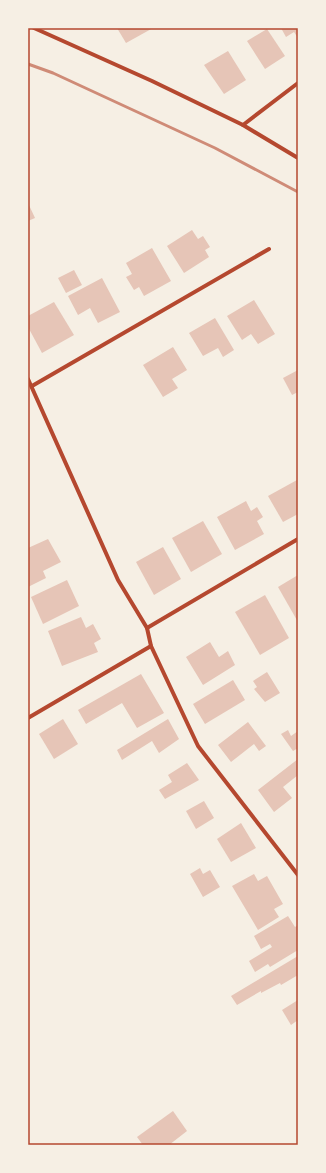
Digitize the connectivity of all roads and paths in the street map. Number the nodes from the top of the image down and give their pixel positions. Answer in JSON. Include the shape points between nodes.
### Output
{"nodes":[{"id":1,"x":34,"y":28,"type":"edge"},
{"id":2,"x":298,"y":83,"type":"edge"},
{"id":3,"x":243,"y":125,"type":"junction"},
{"id":4,"x":298,"y":158,"type":"edge"},
{"id":5,"x":268,"y":249,"type":"dead end"},
{"id":6,"x":28,"y":379,"type":"edge"},
{"id":7,"x":32,"y":386,"type":"junction"},
{"id":8,"x":298,"y":539,"type":"edge"},
{"id":9,"x":147,"y":628,"type":"junction"},
{"id":10,"x":151,"y":646,"type":"junction"},
{"id":11,"x":28,"y":718,"type":"edge"},
{"id":12,"x":298,"y":875,"type":"edge"}],
"edges":[{"from":1,"to":3,"type":"street"},
{"from":2,"to":3,"type":"street"},
{"from":3,"to":4,"type":"street"},
{"from":5,"to":7,"type":"street"},
{"from":6,"to":7,"type":"street"},
{"from":7,"to":9,"type":"street","via":[[118,580]]},
{"from":8,"to":9,"type":"street"},
{"from":9,"to":10,"type":"street"},
{"from":10,"to":11,"type":"street"},
{"from":10,"to":12,"type":"street","via":[[198,746]]}]}
